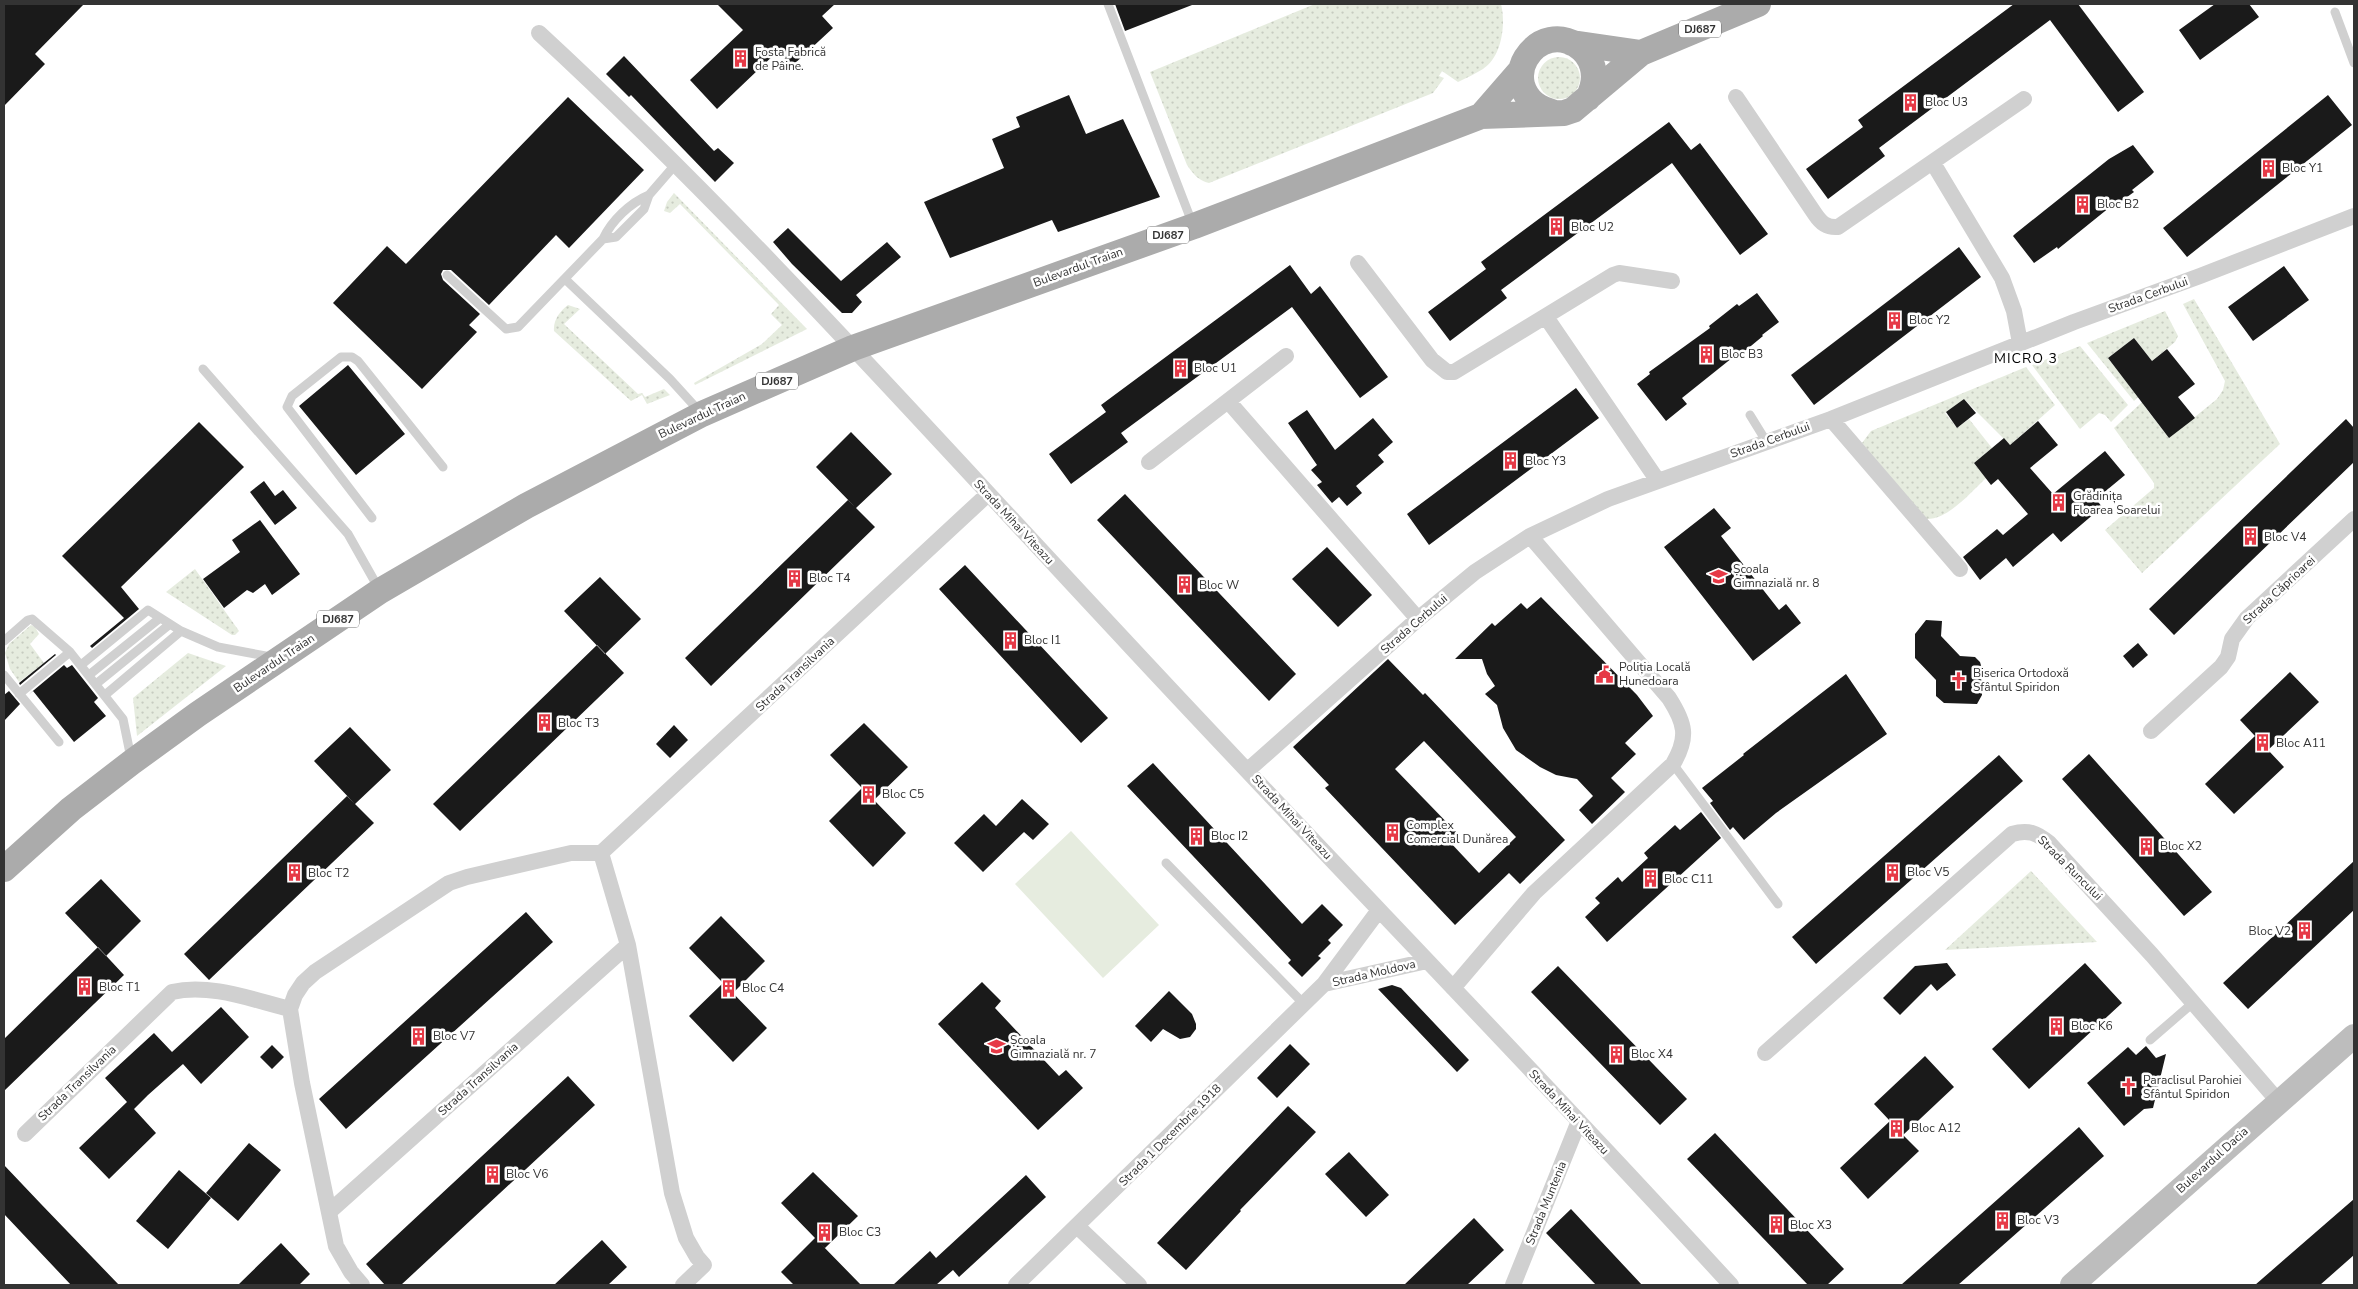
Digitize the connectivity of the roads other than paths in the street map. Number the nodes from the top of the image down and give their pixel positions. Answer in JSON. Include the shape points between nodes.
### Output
{"nodes":[{"id":1,"x":1108,"y":4,"type":"edge"},
{"id":2,"x":1758,"y":4,"type":"edge"},
{"id":3,"x":2335,"y":12,"type":"dead end"},
{"id":4,"x":539,"y":33,"type":"dead end"},
{"id":5,"x":1572,"y":43,"type":"junction"},
{"id":6,"x":1641,"y":54,"type":"junction"},
{"id":7,"x":2354,"y":63,"type":"edge"},
{"id":8,"x":1522,"y":70,"type":"junction"},
{"id":9,"x":1736,"y":97,"type":"dead end"},
{"id":10,"x":1588,"y":98,"type":"junction"},
{"id":11,"x":2024,"y":99,"type":"dead end"},
{"id":12,"x":1555,"y":113,"type":"junction"},
{"id":13,"x":1481,"y":116,"type":"junction"},
{"id":14,"x":1932,"y":162,"type":"junction"},
{"id":15,"x":675,"y":165,"type":"junction"},
{"id":16,"x":2354,"y":216,"type":"edge"},
{"id":17,"x":1194,"y":226,"type":"junction"},
{"id":18,"x":1358,"y":263,"type":"dead end"},
{"id":19,"x":447,"y":275,"type":"dead end"},
{"id":20,"x":564,"y":279,"type":"junction"},
{"id":21,"x":1672,"y":281,"type":"dead end"},
{"id":22,"x":1546,"y":317,"type":"junction"},
{"id":23,"x":2020,"y":343,"type":"junction"},
{"id":24,"x":853,"y":348,"type":"junction"},
{"id":25,"x":1286,"y":356,"type":"dead end"},
{"id":26,"x":203,"y":369,"type":"dead end"},
{"id":27,"x":1228,"y":401,"type":"junction"},
{"id":28,"x":702,"y":414,"type":"junction"},
{"id":29,"x":1750,"y":414,"type":"dead end"},
{"id":30,"x":1830,"y":419,"type":"junction"},
{"id":31,"x":1766,"y":441,"type":"junction"},
{"id":32,"x":1149,"y":462,"type":"dead end"},
{"id":33,"x":443,"y":467,"type":"dead end"},
{"id":34,"x":1658,"y":480,"type":"junction"},
{"id":35,"x":988,"y":494,"type":"junction"},
{"id":36,"x":372,"y":518,"type":"dead end"},
{"id":37,"x":2354,"y":519,"type":"edge"},
{"id":38,"x":1530,"y":536,"type":"junction"},
{"id":39,"x":1960,"y":569,"type":"dead end"},
{"id":40,"x":380,"y":591,"type":"junction"},
{"id":41,"x":160,"y":618,"type":"junction"},
{"id":42,"x":1418,"y":619,"type":"junction"},
{"id":43,"x":170,"y":624,"type":"junction"},
{"id":44,"x":181,"y":631,"type":"junction"},
{"id":45,"x":4,"y":641,"type":"edge"},
{"id":46,"x":70,"y":652,"type":"junction"},
{"id":47,"x":279,"y":659,"type":"junction"},
{"id":48,"x":81,"y":664,"type":"junction"},
{"id":49,"x":4,"y":675,"type":"edge"},
{"id":50,"x":89,"y":676,"type":"junction"},
{"id":51,"x":96,"y":684,"type":"junction"},
{"id":52,"x":19,"y":694,"type":"junction"},
{"id":53,"x":105,"y":695,"type":"junction"},
{"id":54,"x":2151,"y":731,"type":"dead end"},
{"id":55,"x":59,"y":742,"type":"dead end"},
{"id":56,"x":132,"y":762,"type":"junction"},
{"id":57,"x":1673,"y":764,"type":"junction"},
{"id":58,"x":1248,"y":770,"type":"junction"},
{"id":59,"x":601,"y":853,"type":"junction"},
{"id":60,"x":1166,"y":864,"type":"dead end"},
{"id":61,"x":4,"y":869,"type":"edge"},
{"id":62,"x":1778,"y":904,"type":"dead end"},
{"id":63,"x":1379,"y":910,"type":"junction"},
{"id":64,"x":628,"y":945,"type":"junction"},
{"id":65,"x":1427,"y":961,"type":"junction"},
{"id":66,"x":1324,"y":984,"type":"junction"},
{"id":67,"x":1453,"y":988,"type":"junction"},
{"id":68,"x":2194,"y":1002,"type":"junction"},
{"id":69,"x":1303,"y":1003,"type":"junction"},
{"id":70,"x":290,"y":1009,"type":"junction"},
{"id":71,"x":2354,"y":1036,"type":"edge"},
{"id":72,"x":2150,"y":1040,"type":"dead end"},
{"id":73,"x":1765,"y":1053,"type":"dead end"},
{"id":74,"x":2278,"y":1101,"type":"junction"},
{"id":75,"x":1579,"y":1121,"type":"junction"},
{"id":76,"x":25,"y":1134,"type":"dead end"},
{"id":77,"x":329,"y":1212,"type":"junction"},
{"id":78,"x":1078,"y":1227,"type":"junction"},
{"id":79,"x":362,"y":1285,"type":"edge"},
{"id":80,"x":683,"y":1285,"type":"edge"},
{"id":81,"x":1016,"y":1285,"type":"edge"},
{"id":82,"x":1138,"y":1285,"type":"edge"},
{"id":83,"x":1513,"y":1285,"type":"edge"},
{"id":84,"x":1731,"y":1285,"type":"edge"},
{"id":85,"x":2072,"y":1285,"type":"edge"}],
"edges":[{"from":1,"to":17,"type":"lane"},
{"from":2,"to":6,"type":"main road","name":"Bulevardul Traian","number":"DJ687"},
{"from":3,"to":7,"type":"lane"},
{"from":4,"to":15,"type":"street","name":"Strada Mihai Viteazu"},
{"from":5,"to":6,"type":"main road","name":"Bulevardul Traian","number":"DJ687"},
{"from":5,"to":8,"type":"main road","name":"Bulevardul Traian","number":"DJ687","via":[[1555,39],[1538,45],[1529,52]]},
{"from":5,"to":10,"type":"main road","via":[[1585,52],[1593,66],[1593,88]]},
{"from":6,"to":10,"type":"main road","name":"Bulevardul Traian","number":"DJ687"},
{"from":8,"to":12,"type":"main road","via":[[1521,80],[1528,99]]},
{"from":8,"to":13,"type":"main road","name":"Bulevardul Traian","number":"DJ687"},
{"from":9,"to":14,"type":"street","via":[[1815,214],[1832,228]]},
{"from":10,"to":12,"type":"main road","name":"Bulevardul Traian","number":"DJ687","via":[[1573,110]]},
{"from":11,"to":14,"type":"street"},
{"from":12,"to":13,"type":"main road","name":"Bulevardul Traian","number":"DJ687"},
{"from":13,"to":17,"type":"main road","name":"Bulevardul Traian","number":"DJ687"},
{"from":14,"to":23,"type":"street","via":[[2002,278],[2014,311]]},
{"from":15,"to":20,"type":"lane","via":[[648,195],[635,201]]},
{"from":15,"to":24,"type":"street","name":"Strada Mihai Viteazu"},
{"from":16,"to":23,"type":"street","name":"Strada Cerbului"},
{"from":17,"to":24,"type":"main road","name":"Bulevardul Traian","number":"DJ687"},
{"from":18,"to":22,"type":"street","via":[[1432,360],[1447,372],[1460,370]]},
{"from":19,"to":20,"type":"lane","via":[[506,329],[522,324]]},
{"from":20,"to":28,"type":"lane","via":[[670,379]]},
{"from":21,"to":22,"type":"street","via":[[1619,273]]},
{"from":22,"to":34,"type":"street"},
{"from":23,"to":30,"type":"street","name":"Strada Cerbului"},
{"from":24,"to":28,"type":"main road","name":"Bulevardul Traian","number":"DJ687"},
{"from":24,"to":35,"type":"street","name":"Strada Mihai Viteazu"},
{"from":25,"to":27,"type":"street"},
{"from":26,"to":40,"type":"lane","via":[[348,534]]},
{"from":27,"to":32,"type":"street"},
{"from":27,"to":42,"type":"street"},
{"from":28,"to":40,"type":"main road","name":"Bulevardul Traian","number":"DJ687","via":[[526,506]]},
{"from":29,"to":31,"type":"lane"},
{"from":30,"to":31,"type":"street","name":"Strada Cerbului"},
{"from":30,"to":39,"type":"street"},
{"from":31,"to":34,"type":"street","name":"Strada Cerbului"},
{"from":33,"to":36,"type":"lane","via":[[358,361],[352,356],[341,357],[292,396],[288,407]]},
{"from":34,"to":38,"type":"street","name":"Strada Cerbului","via":[[1608,499]]},
{"from":35,"to":58,"type":"street","name":"Strada Mihai Viteazu"},
{"from":35,"to":59,"type":"street","name":"Strada Transilvania"},
{"from":37,"to":54,"type":"street","name":"Strada Căprioarei","via":[[2247,618],[2232,639],[2228,657],[2221,667]]},
{"from":38,"to":42,"type":"street","name":"Strada Cerbului","via":[[1475,572]]},
{"from":38,"to":57,"type":"street","via":[[1678,712],[1684,732],[1682,750]]},
{"from":40,"to":47,"type":"main road","name":"Bulevardul Traian","number":"DJ687"},
{"from":41,"to":43,"type":"lane"},
{"from":41,"to":48,"type":"lane","via":[[148,610]]},
{"from":41,"to":50,"type":"lane"},
{"from":42,"to":58,"type":"street","name":"Strada Cerbului"},
{"from":43,"to":44,"type":"lane"},
{"from":43,"to":51,"type":"lane"},
{"from":44,"to":47,"type":"lane","via":[[218,647]]},
{"from":44,"to":53,"type":"lane"},
{"from":45,"to":46,"type":"lane","via":[[32,619]]},
{"from":46,"to":48,"type":"lane"},
{"from":46,"to":52,"type":"lane"},
{"from":47,"to":56,"type":"main road","name":"Bulevardul Traian","number":"DJ687"},
{"from":48,"to":50,"type":"lane"},
{"from":49,"to":52,"type":"lane"},
{"from":50,"to":51,"type":"lane"},
{"from":51,"to":53,"type":"lane"},
{"from":52,"to":55,"type":"lane"},
{"from":53,"to":56,"type":"lane","via":[[124,718]]},
{"from":56,"to":61,"type":"main road","name":"Bulevardul Traian","number":"DJ687","via":[[71,809]]},
{"from":57,"to":62,"type":"lane"},
{"from":57,"to":67,"type":"street","via":[[1534,893]]},
{"from":58,"to":63,"type":"street","name":"Strada Mihai Viteazu"},
{"from":59,"to":64,"type":"street"},
{"from":59,"to":70,"type":"street","via":[[571,853],[449,883],[315,972],[303,983]]},
{"from":60,"to":69,"type":"lane"},
{"from":63,"to":65,"type":"street","name":"Strada Mihai Viteazu"},
{"from":63,"to":66,"type":"street","name":"Strada Moldova"},
{"from":64,"to":77,"type":"street","name":"Strada Transilvania"},
{"from":64,"to":80,"type":"street","via":[[672,1193],[686,1238],[704,1265]]},
{"from":65,"to":66,"type":"street","name":"Strada Moldova"},
{"from":65,"to":67,"type":"street","name":"Strada Mihai Viteazu"},
{"from":66,"to":69,"type":"street","name":"Strada 1 Decembrie 1918"},
{"from":67,"to":75,"type":"street","name":"Strada Mihai Viteazu"},
{"from":68,"to":72,"type":"lane"},
{"from":68,"to":73,"type":"street","name":"Strada Runcului","via":[[2049,843],[2033,832],[2022,831],[2012,834]]},
{"from":68,"to":74,"type":"street","name":"Strada Runcului"},
{"from":69,"to":78,"type":"street","name":"Strada 1 Decembrie 1918"},
{"from":70,"to":76,"type":"street","name":"Strada Transilvania","via":[[218,991],[186,988],[172,992]]},
{"from":70,"to":77,"type":"street"},
{"from":71,"to":74,"type":"main road","name":"Bulevardul Dacia"},
{"from":74,"to":85,"type":"main road","name":"Bulevardul Dacia"},
{"from":75,"to":83,"type":"street","name":"Strada Muntenia"},
{"from":75,"to":84,"type":"street","name":"Strada Mihai Viteazu"},
{"from":77,"to":79,"type":"street","via":[[336,1246]]},
{"from":78,"to":81,"type":"street","name":"Strada 1 Decembrie 1918"},
{"from":78,"to":82,"type":"street"}]}
